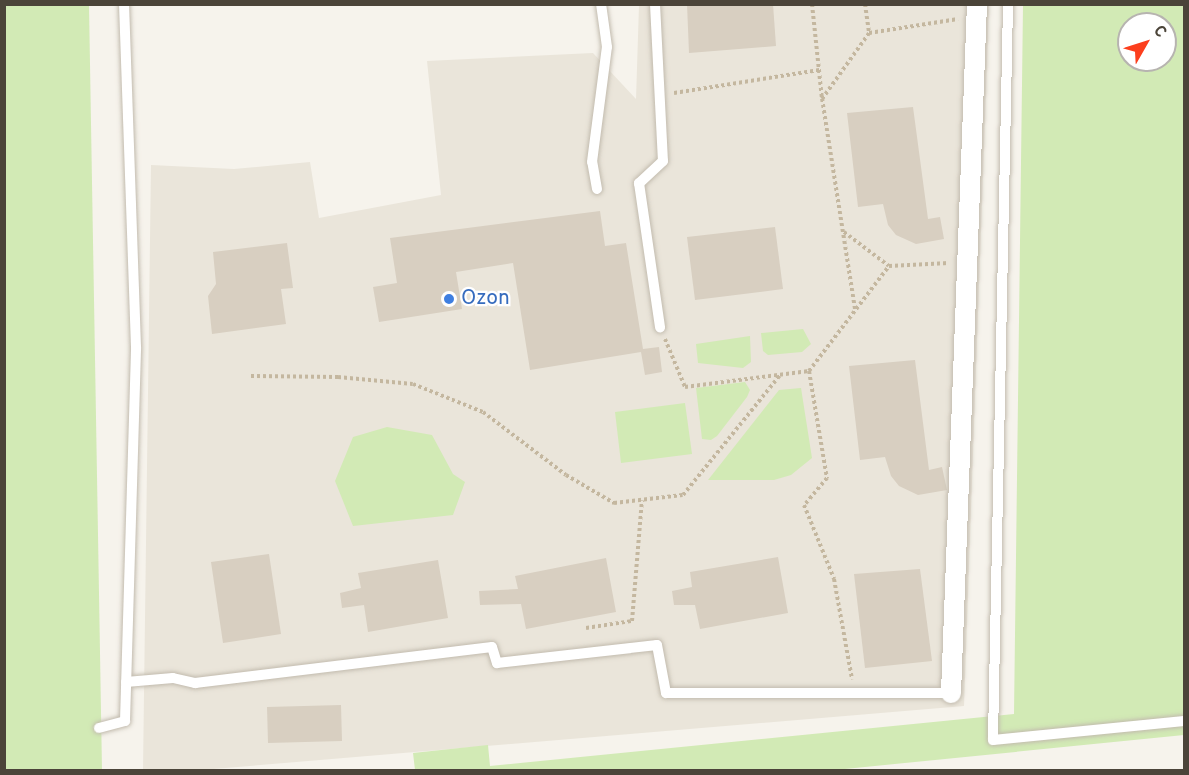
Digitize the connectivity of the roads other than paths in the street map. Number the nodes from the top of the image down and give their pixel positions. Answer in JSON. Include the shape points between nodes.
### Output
{"nodes":[{"id":1,"x":124,"y":4,"type":"edge"},
{"id":2,"x":601,"y":4,"type":"edge"},
{"id":3,"x":656,"y":4,"type":"edge"},
{"id":4,"x":1008,"y":4,"type":"edge"},
{"id":5,"x":977,"y":10,"type":"edge"},
{"id":6,"x":597,"y":189,"type":"dead end"},
{"id":7,"x":660,"y":327,"type":"road end"},
{"id":8,"x":126,"y":682,"type":"junction"},
{"id":9,"x":951,"y":693,"type":"joint"},
{"id":10,"x":1185,"y":721,"type":"edge"},
{"id":11,"x":99,"y":729,"type":"dead end"}],
"edges":[{"from":1,"to":8,"type":"lane","via":[[136,347]]},
{"from":2,"to":6,"type":"lane","via":[[607,47],[592,162]]},
{"from":3,"to":7,"type":"lane","via":[[663,161],[639,183]]},
{"from":4,"to":10,"type":"lane","via":[[993,740]]},
{"from":5,"to":9,"type":"street"},
{"from":8,"to":9,"type":"lane","via":[[173,678],[195,683],[492,647],[497,663],[657,645],[666,693]]},
{"from":8,"to":11,"type":"lane","via":[[125,721]]}]}
